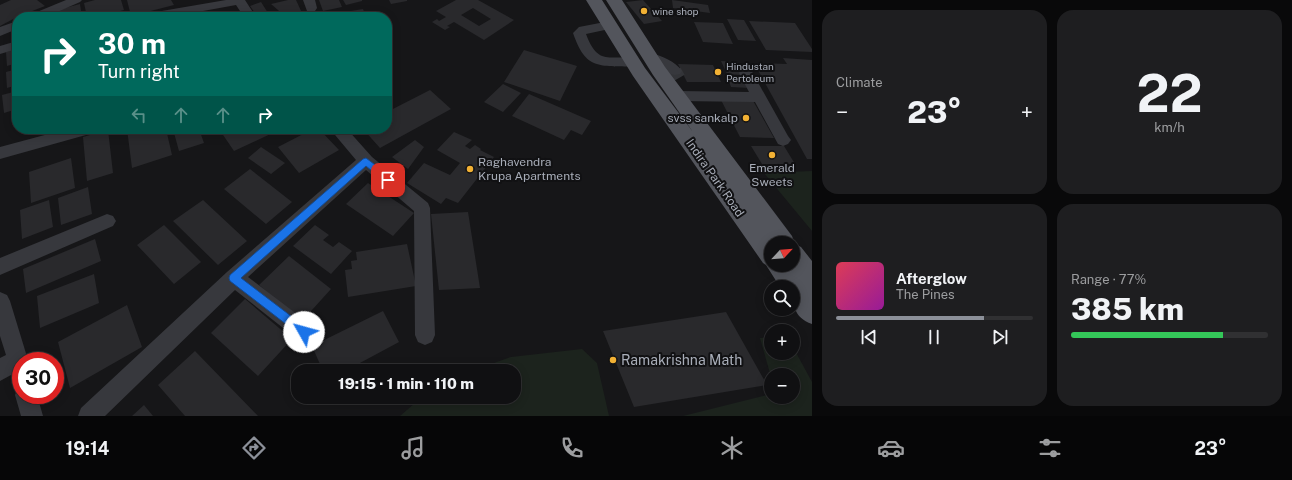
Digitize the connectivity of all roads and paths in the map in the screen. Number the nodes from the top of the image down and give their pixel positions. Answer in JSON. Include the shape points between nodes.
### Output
{"nodes":[{"id":1,"x":76,"y":0,"type":"edge"},
{"id":2,"x":239,"y":0,"type":"edge"},
{"id":3,"x":594,"y":0,"type":"edge"},
{"id":4,"x":614,"y":0,"type":"edge"},
{"id":5,"x":48,"y":12,"type":"edge"},
{"id":6,"x":176,"y":12,"type":"edge"},
{"id":7,"x":247,"y":12,"type":"edge"},
{"id":8,"x":610,"y":25,"type":"junction"},
{"id":9,"x":12,"y":27,"type":"edge"},
{"id":10,"x":0,"y":32,"type":"edge"},
{"id":11,"x":12,"y":46,"type":"edge"},
{"id":12,"x":0,"y":50,"type":"edge"},
{"id":13,"x":643,"y":60,"type":"junction"},
{"id":14,"x":746,"y":73,"type":"dead end"},
{"id":15,"x":676,"y":84,"type":"junction"},
{"id":16,"x":759,"y":97,"type":"junction"},
{"id":17,"x":70,"y":134,"type":"edge"},
{"id":18,"x":342,"y":134,"type":"edge"},
{"id":19,"x":783,"y":140,"type":"dead end"},
{"id":20,"x":0,"y":153,"type":"edge"},
{"id":21,"x":366,"y":161,"type":"junction"},
{"id":22,"x":107,"y":221,"type":"dead end"},
{"id":23,"x":779,"y":236,"type":"edge"},
{"id":24,"x":764,"y":245,"type":"edge"},
{"id":25,"x":800,"y":264,"type":"edge"},
{"id":26,"x":0,"y":267,"type":"edge"},
{"id":27,"x":783,"y":272,"type":"edge"},
{"id":28,"x":234,"y":278,"type":"junction"},
{"id":29,"x":812,"y":280,"type":"edge"},
{"id":30,"x":0,"y":301,"type":"edge"},
{"id":31,"x":812,"y":312,"type":"edge"},
{"id":32,"x":304,"y":332,"type":"dead end"},
{"id":33,"x":424,"y":335,"type":"dead end"},
{"id":34,"x":12,"y":363,"type":"edge"},
{"id":35,"x":29,"y":404,"type":"edge"},
{"id":36,"x":32,"y":416,"type":"edge"},
{"id":37,"x":89,"y":416,"type":"edge"}],
"edges":[{"from":1,"to":5,"type":"street"},
{"from":2,"to":6,"type":"street"},
{"from":2,"to":7,"type":"street"},
{"from":3,"to":8,"type":"main road","name":"Indira Park Road"},
{"from":4,"to":13,"type":"main road","name":"Indira Park Road"},
{"from":8,"to":13,"type":"main road","name":"Indira Park Road"},
{"from":8,"to":13,"type":"street","via":[[579,32],[586,51],[598,61]]},
{"from":9,"to":10,"type":"street"},
{"from":11,"to":12,"type":"street"},
{"from":13,"to":15,"type":"main road","name":"Indira Park Road"},
{"from":13,"to":24,"type":"main road","name":"Indira Park Road"},
{"from":14,"to":16,"type":"street"},
{"from":15,"to":16,"type":"street"},
{"from":15,"to":23,"type":"main road","name":"Indira Park Road"},
{"from":16,"to":19,"type":"street"},
{"from":17,"to":20,"type":"street"},
{"from":18,"to":21,"type":"street"},
{"from":21,"to":28,"type":"street"},
{"from":21,"to":33,"type":"street","via":[[422,208]]},
{"from":22,"to":26,"type":"street"},
{"from":25,"to":29,"type":"main road"},
{"from":27,"to":31,"type":"main road"},
{"from":28,"to":32,"type":"street"},
{"from":28,"to":37,"type":"street"},
{"from":30,"to":34,"type":"street"},
{"from":35,"to":36,"type":"street"}]}
